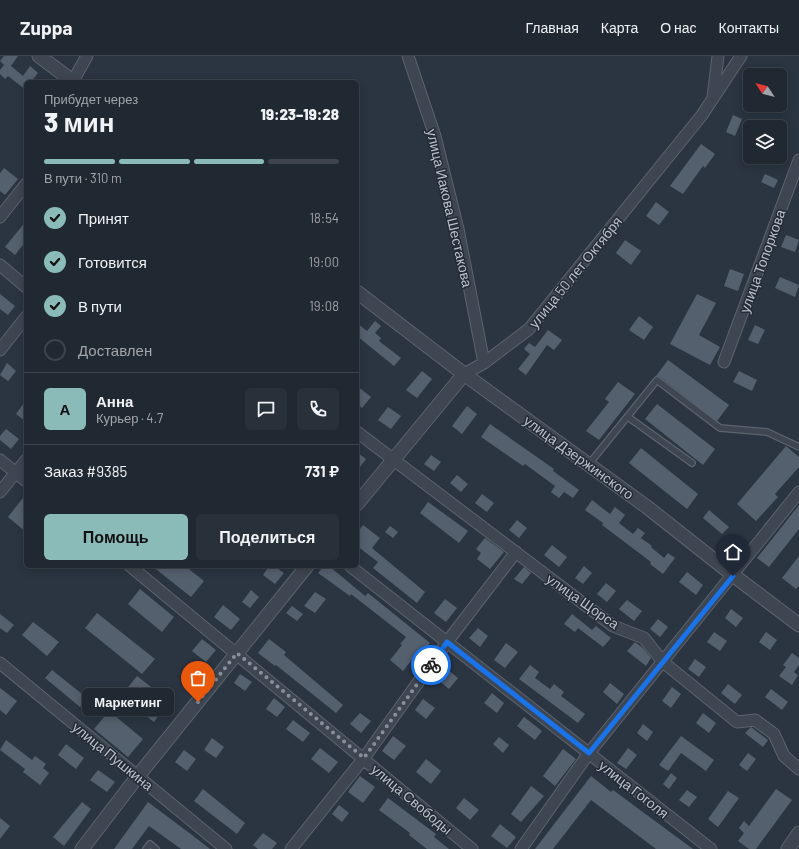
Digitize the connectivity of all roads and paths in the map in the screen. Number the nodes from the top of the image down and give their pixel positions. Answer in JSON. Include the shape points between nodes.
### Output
{"nodes":[{"id":1,"x":39,"y":56,"type":"edge"},
{"id":2,"x":86,"y":56,"type":"edge"},
{"id":3,"x":408,"y":56,"type":"edge"},
{"id":4,"x":718,"y":56,"type":"edge"},
{"id":5,"x":741,"y":56,"type":"edge"},
{"id":6,"x":71,"y":80,"type":"edge"},
{"id":7,"x":75,"y":80,"type":"edge"},
{"id":8,"x":712,"y":100,"type":"junction"},
{"id":9,"x":798,"y":166,"type":"edge"},
{"id":10,"x":24,"y":187,"type":"edge"},
{"id":11,"x":0,"y":217,"type":"edge"},
{"id":12,"x":0,"y":266,"type":"edge"},
{"id":13,"x":24,"y":285,"type":"edge"},
{"id":14,"x":359,"y":294,"type":"edge"},
{"id":15,"x":24,"y":320,"type":"edge"},
{"id":16,"x":0,"y":350,"type":"edge"},
{"id":17,"x":724,"y":362,"type":"dead end"},
{"id":18,"x":484,"y":363,"type":"junction"},
{"id":19,"x":464,"y":374,"type":"junction"},
{"id":20,"x":628,"y":417,"type":"junction"},
{"id":21,"x":359,"y":434,"type":"edge"},
{"id":22,"x":799,"y":447,"type":"edge"},
{"id":23,"x":0,"y":460,"type":"edge"},
{"id":24,"x":392,"y":460,"type":"junction"},
{"id":25,"x":24,"y":462,"type":"edge"},
{"id":26,"x":692,"y":463,"type":"dead end"},
{"id":27,"x":589,"y":464,"type":"junction"},
{"id":28,"x":15,"y":473,"type":"junction"},
{"id":29,"x":24,"y":480,"type":"edge"},
{"id":30,"x":0,"y":492,"type":"edge"},
{"id":31,"x":799,"y":492,"type":"edge"},
{"id":32,"x":359,"y":501,"type":"edge"},
{"id":33,"x":516,"y":552,"type":"junction"},
{"id":34,"x":132,"y":568,"type":"edge"},
{"id":35,"x":305,"y":568,"type":"edge"},
{"id":36,"x":353,"y":568,"type":"edge"},
{"id":37,"x":733,"y":576,"type":"junction"},
{"id":38,"x":799,"y":625,"type":"edge"},
{"id":39,"x":447,"y":642,"type":"junction"},
{"id":40,"x":237,"y":653,"type":"junction"},
{"id":41,"x":663,"y":662,"type":"junction"},
{"id":42,"x":0,"y":663,"type":"edge"},
{"id":43,"x":589,"y":753,"type":"junction"},
{"id":44,"x":364,"y":758,"type":"junction"},
{"id":45,"x":799,"y":770,"type":"edge"},
{"id":46,"x":138,"y":776,"type":"junction"},
{"id":47,"x":799,"y":833,"type":"edge"},
{"id":48,"x":82,"y":849,"type":"edge"},
{"id":49,"x":146,"y":849,"type":"edge"},
{"id":50,"x":156,"y":849,"type":"edge"},
{"id":51,"x":226,"y":849,"type":"edge"},
{"id":52,"x":291,"y":849,"type":"edge"},
{"id":53,"x":472,"y":849,"type":"edge"},
{"id":54,"x":521,"y":849,"type":"edge"},
{"id":55,"x":710,"y":849,"type":"edge"},
{"id":56,"x":788,"y":849,"type":"edge"}],
"edges":[{"from":1,"to":6,"type":"street"},
{"from":2,"to":7,"type":"street"},
{"from":3,"to":18,"type":"street","name":"улица Иакова Шестакова","via":[[435,136],[458,229]]},
{"from":4,"to":8,"type":"street"},
{"from":5,"to":8,"type":"street","name":"улица 50 лет Октября"},
{"from":8,"to":18,"type":"street","name":"улица 50 лет Октября","via":[[529,329]]},
{"from":9,"to":17,"type":"street","name":"улица Топоркова"},
{"from":10,"to":11,"type":"street"},
{"from":12,"to":13,"type":"street"},
{"from":14,"to":19,"type":"street","name":"улица Дзержинского"},
{"from":15,"to":16,"type":"street"},
{"from":18,"to":19,"type":"street","name":"улица 50 лет Октября"},
{"from":19,"to":24,"type":"street","name":"улица 50 лет Октября"},
{"from":19,"to":27,"type":"street","name":"улица Дзержинского"},
{"from":20,"to":22,"type":"lane","via":[[658,380],[720,428],[768,432]]},
{"from":20,"to":26,"type":"lane"},
{"from":20,"to":27,"type":"lane"},
{"from":21,"to":24,"type":"street","name":"улица Щорса"},
{"from":23,"to":28,"type":"street"},
{"from":24,"to":32,"type":"street","name":"улица 50 лет Октября"},
{"from":24,"to":33,"type":"street","name":"улица Щорса"},
{"from":25,"to":28,"type":"street"},
{"from":27,"to":37,"type":"street","name":"улица Дзержинского","via":[[648,507]]},
{"from":28,"to":29,"type":"street"},
{"from":28,"to":30,"type":"street"},
{"from":31,"to":37,"type":"street"},
{"from":33,"to":39,"type":"street"},
{"from":33,"to":41,"type":"street","name":"улица Щорса","via":[[612,626],[644,638]]},
{"from":34,"to":40,"type":"street","name":"улица Свободы"},
{"from":35,"to":40,"type":"street"},
{"from":36,"to":39,"type":"street","name":"улица Гоголя"},
{"from":37,"to":38,"type":"street","name":"улица Дзержинского"},
{"from":37,"to":41,"type":"street"},
{"from":39,"to":43,"type":"street","name":"улица Гоголя"},
{"from":39,"to":44,"type":"street"},
{"from":40,"to":44,"type":"street","name":"улица Свободы"},
{"from":40,"to":46,"type":"street"},
{"from":41,"to":43,"type":"street"},
{"from":41,"to":45,"type":"street","name":"улица Щорса","via":[[737,722],[755,720],[774,734],[784,756]]},
{"from":42,"to":46,"type":"street","name":"улица Пушкина"},
{"from":43,"to":54,"type":"street"},
{"from":43,"to":55,"type":"street","name":"улица Гоголя"},
{"from":44,"to":52,"type":"street"},
{"from":44,"to":53,"type":"street","name":"улица Свободы"},
{"from":46,"to":48,"type":"street"},
{"from":46,"to":51,"type":"street","name":"улица Пушкина"},
{"from":47,"to":56,"type":"street"},
{"from":49,"to":50,"type":"lane","via":[[150,844]]}]}
